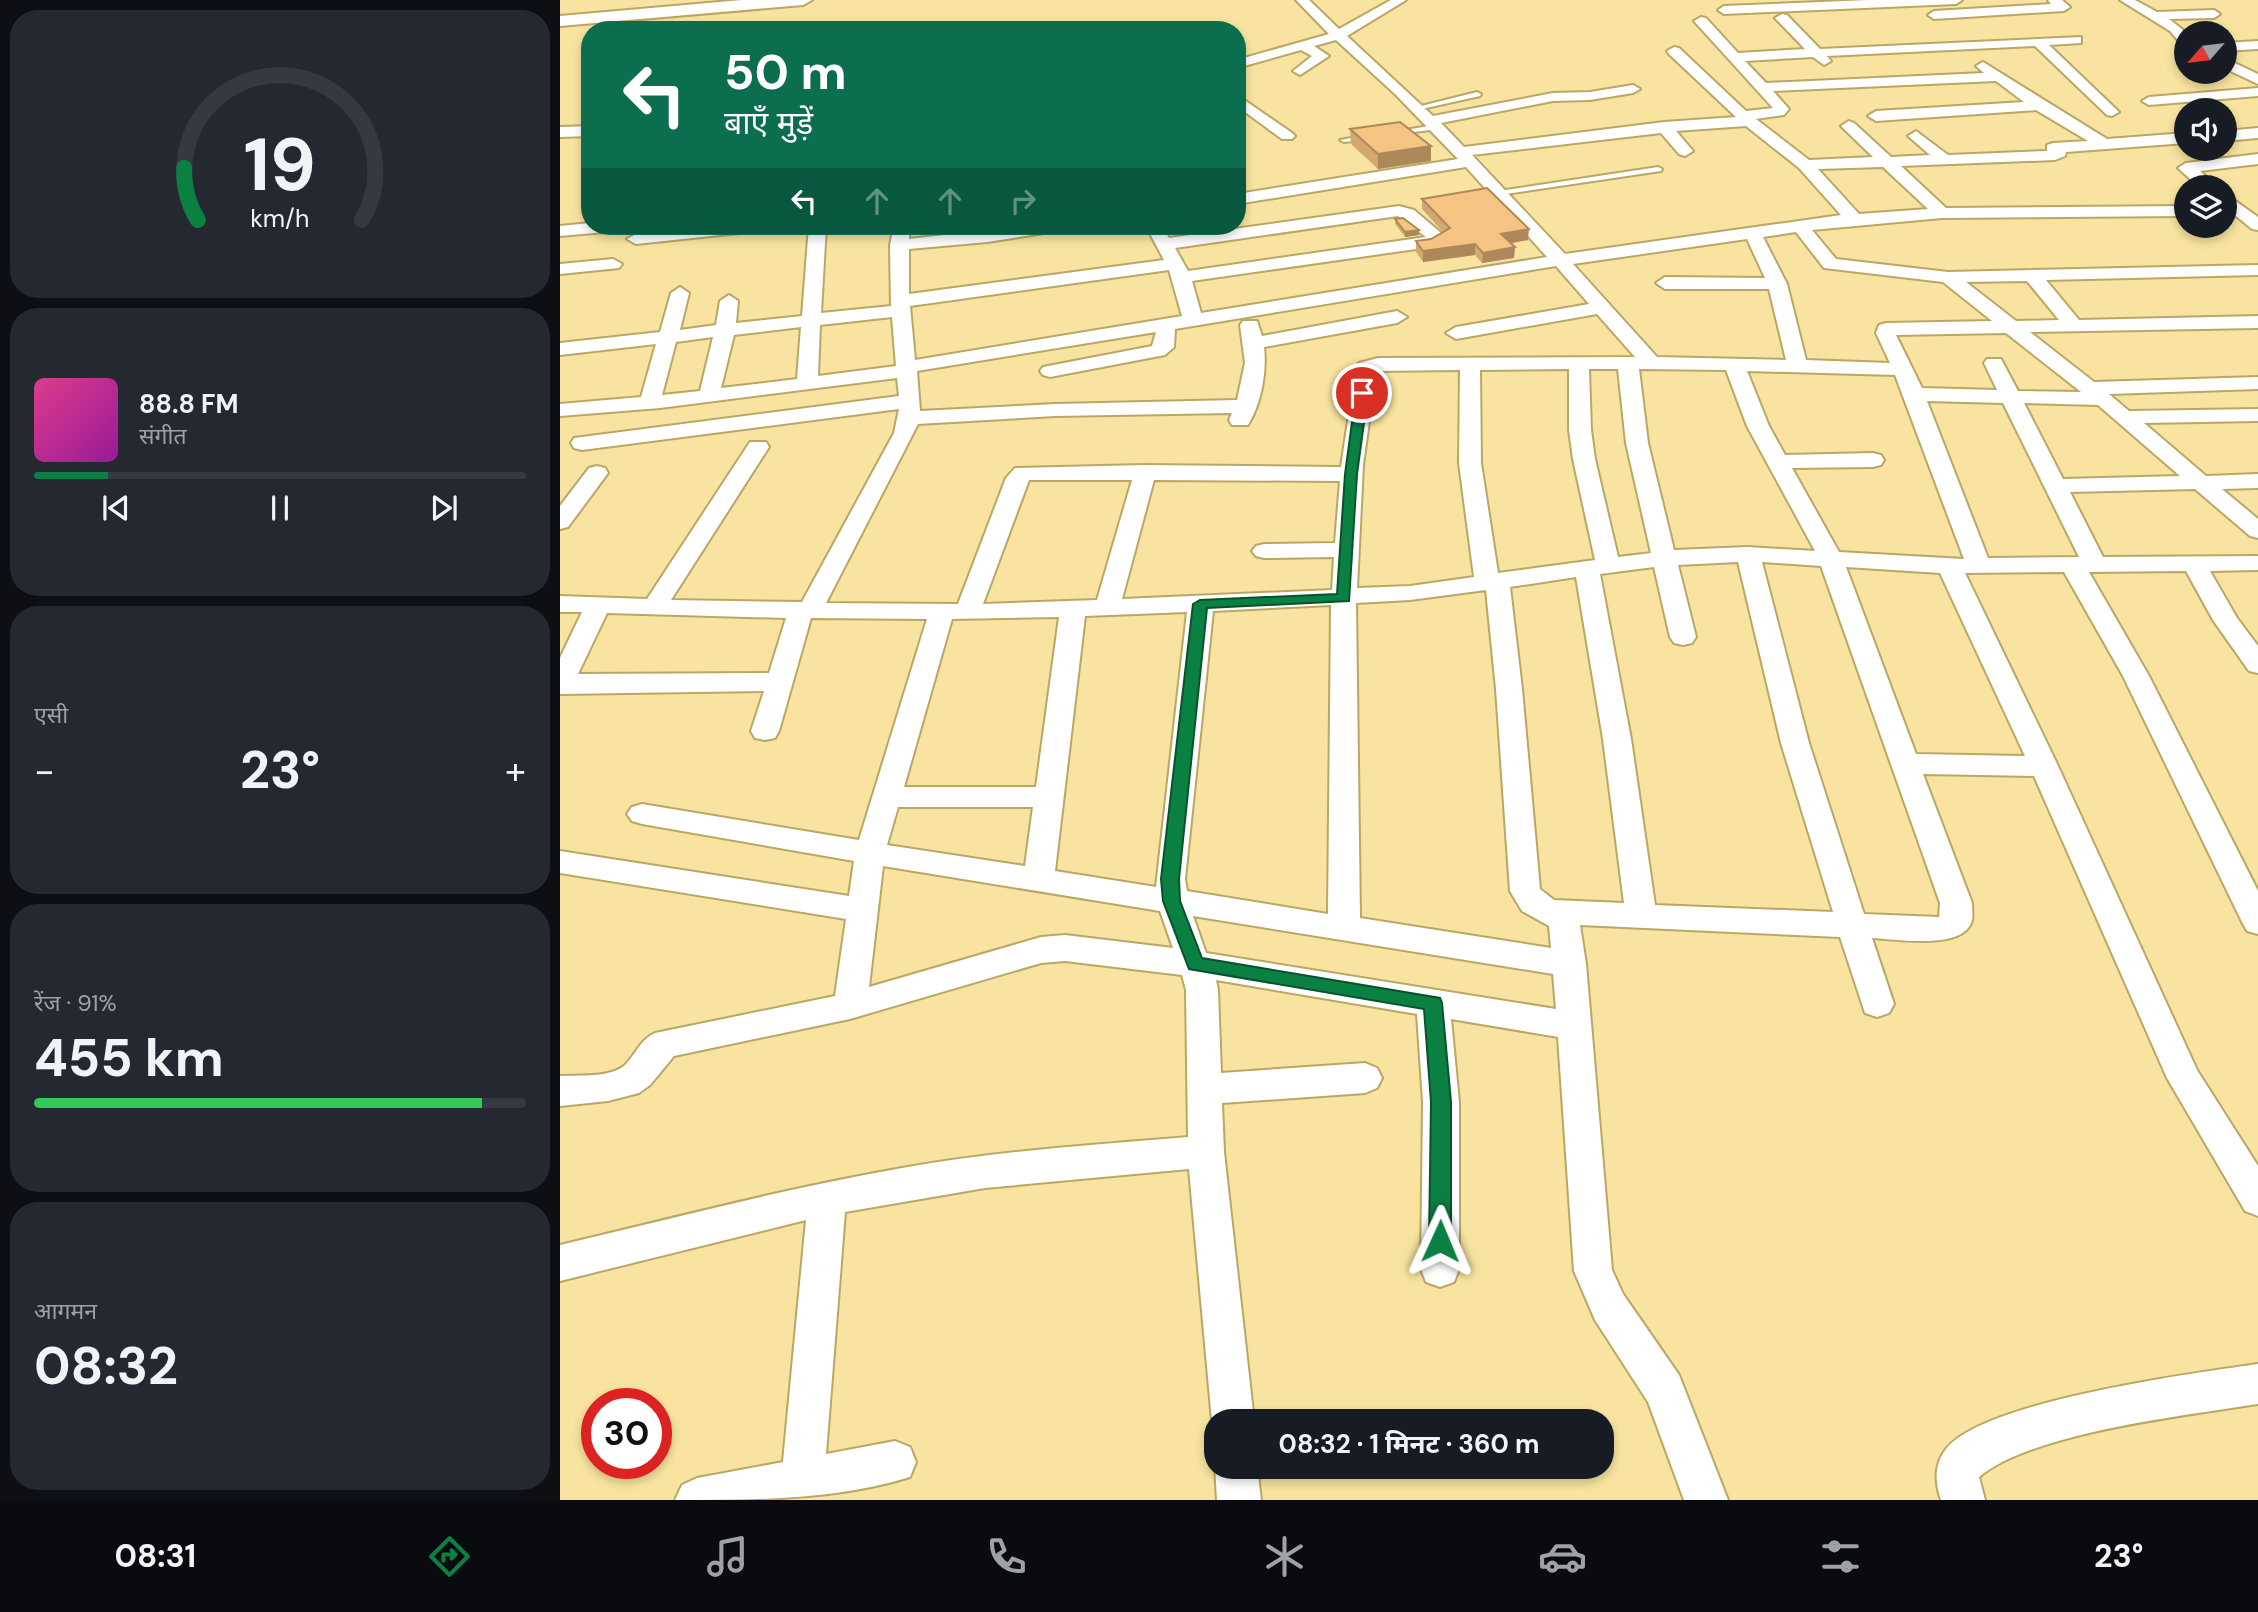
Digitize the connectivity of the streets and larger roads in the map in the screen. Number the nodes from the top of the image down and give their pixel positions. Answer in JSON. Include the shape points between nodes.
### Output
{"nodes":[{"id":1,"x":803,"y":0,"type":"edge"},
{"id":2,"x":1302,"y":0,"type":"edge"},
{"id":3,"x":1401,"y":0,"type":"edge"},
{"id":4,"x":1956,"y":0,"type":"edge"},
{"id":5,"x":1968,"y":0,"type":"edge"},
{"id":6,"x":2054,"y":0,"type":"edge"},
{"id":7,"x":2126,"y":0,"type":"edge"},
{"id":8,"x":743,"y":3,"type":"edge"},
{"id":9,"x":1724,"y":10,"type":"dead end"},
{"id":10,"x":1986,"y":12,"type":"junction"},
{"id":11,"x":1960,"y":14,"type":"junction"},
{"id":12,"x":2214,"y":14,"type":"dead end"},
{"id":13,"x":1919,"y":16,"type":"dead end"},
{"id":14,"x":2156,"y":16,"type":"junction"},
{"id":15,"x":1892,"y":17,"type":"dead end"},
{"id":16,"x":1782,"y":18,"type":"dead end"},
{"id":17,"x":1851,"y":18,"type":"dead end"},
{"id":18,"x":560,"y":21,"type":"edge"},
{"id":19,"x":1701,"y":21,"type":"dead end"},
{"id":20,"x":2174,"y":29,"type":"edge"},
{"id":21,"x":1336,"y":36,"type":"junction"},
{"id":22,"x":2076,"y":40,"type":"dead end"},
{"id":23,"x":2038,"y":42,"type":"junction"},
{"id":24,"x":1995,"y":44,"type":"junction"},
{"id":25,"x":2258,"y":45,"type":"edge"},
{"id":26,"x":1953,"y":46,"type":"junction"},
{"id":27,"x":2237,"y":46,"type":"edge"},
{"id":28,"x":1303,"y":47,"type":"junction"},
{"id":29,"x":1674,"y":51,"type":"dead end"},
{"id":30,"x":1814,"y":52,"type":"junction"},
{"id":31,"x":1274,"y":54,"type":"junction"},
{"id":32,"x":1246,"y":56,"type":"edge"},
{"id":33,"x":1734,"y":57,"type":"junction"},
{"id":34,"x":1246,"y":62,"type":"edge"},
{"id":35,"x":2258,"y":63,"type":"edge"},
{"id":36,"x":2237,"y":64,"type":"edge"},
{"id":37,"x":2237,"y":69,"type":"edge"},
{"id":38,"x":1300,"y":71,"type":"dead end"},
{"id":39,"x":1998,"y":77,"type":"junction"},
{"id":40,"x":2258,"y":80,"type":"edge"},
{"id":41,"x":1850,"y":83,"type":"junction"},
{"id":42,"x":1763,"y":87,"type":"junction"},
{"id":43,"x":2086,"y":87,"type":"junction"},
{"id":44,"x":1633,"y":89,"type":"dead end"},
{"id":45,"x":2258,"y":92,"type":"edge"},
{"id":46,"x":2024,"y":95,"type":"junction"},
{"id":47,"x":2149,"y":101,"type":"dead end"},
{"id":48,"x":2039,"y":105,"type":"junction"},
{"id":49,"x":1246,"y":106,"type":"edge"},
{"id":50,"x":2112,"y":112,"type":"dead end"},
{"id":51,"x":1876,"y":116,"type":"dead end"},
{"id":52,"x":1746,"y":118,"type":"junction"},
{"id":53,"x":1433,"y":124,"type":"junction"},
{"id":54,"x":1849,"y":125,"type":"dead end"},
{"id":55,"x":1663,"y":128,"type":"junction"},
{"id":56,"x":581,"y":131,"type":"edge"},
{"id":57,"x":560,"y":132,"type":"edge"},
{"id":58,"x":2258,"y":133,"type":"edge"},
{"id":59,"x":2237,"y":134,"type":"edge"},
{"id":60,"x":1287,"y":136,"type":"dead end"},
{"id":61,"x":1916,"y":136,"type":"dead end"},
{"id":62,"x":2174,"y":139,"type":"edge"},
{"id":63,"x":2009,"y":144,"type":"dead end"},
{"id":64,"x":2104,"y":144,"type":"junction"},
{"id":65,"x":1685,"y":151,"type":"dead end"},
{"id":66,"x":2024,"y":156,"type":"junction"},
{"id":67,"x":1464,"y":157,"type":"junction"},
{"id":68,"x":1944,"y":159,"type":"junction"},
{"id":69,"x":2258,"y":159,"type":"edge"},
{"id":70,"x":1886,"y":161,"type":"junction"},
{"id":71,"x":1805,"y":165,"type":"junction"},
{"id":72,"x":2194,"y":175,"type":"edge"},
{"id":73,"x":1246,"y":197,"type":"edge"},
{"id":74,"x":2174,"y":211,"type":"edge"},
{"id":75,"x":1942,"y":213,"type":"junction"},
{"id":76,"x":2237,"y":213,"type":"edge"},
{"id":77,"x":1854,"y":219,"type":"junction"},
{"id":78,"x":1800,"y":225,"type":"junction"},
{"id":79,"x":2258,"y":225,"type":"edge"},
{"id":80,"x":581,"y":229,"type":"edge"},
{"id":81,"x":560,"y":231,"type":"edge"},
{"id":82,"x":1246,"y":232,"type":"edge"},
{"id":83,"x":1752,"y":232,"type":"junction"},
{"id":84,"x":674,"y":235,"type":"edge"},
{"id":85,"x":816,"y":235,"type":"edge"},
{"id":86,"x":901,"y":235,"type":"edge"},
{"id":87,"x":1000,"y":235,"type":"edge"},
{"id":88,"x":1159,"y":235,"type":"edge"},
{"id":89,"x":1228,"y":235,"type":"edge"},
{"id":90,"x":636,"y":239,"type":"dead end"},
{"id":91,"x":1164,"y":244,"type":"junction"},
{"id":92,"x":1562,"y":260,"type":"junction"},
{"id":93,"x":613,"y":264,"type":"dead end"},
{"id":94,"x":1179,"y":270,"type":"junction"},
{"id":95,"x":2258,"y":271,"type":"edge"},
{"id":96,"x":563,"y":273,"type":"edge"},
{"id":97,"x":1948,"y":277,"type":"junction"},
{"id":98,"x":2034,"y":277,"type":"junction"},
{"id":99,"x":1665,"y":284,"type":"dead end"},
{"id":100,"x":1778,"y":284,"type":"junction"},
{"id":101,"x":680,"y":293,"type":"dead end"},
{"id":102,"x":729,"y":302,"type":"dead end"},
{"id":103,"x":902,"y":305,"type":"junction"},
{"id":104,"x":1603,"y":307,"type":"junction"},
{"id":105,"x":1246,"y":312,"type":"junction"},
{"id":106,"x":1397,"y":317,"type":"dead end"},
{"id":107,"x":1193,"y":320,"type":"junction"},
{"id":108,"x":809,"y":321,"type":"junction"},
{"id":109,"x":2258,"y":322,"type":"edge"},
{"id":110,"x":1166,"y":324,"type":"junction"},
{"id":111,"x":2074,"y":326,"type":"junction"},
{"id":112,"x":2012,"y":328,"type":"junction"},
{"id":113,"x":725,"y":331,"type":"junction"},
{"id":114,"x":1456,"y":333,"type":"dead end"},
{"id":115,"x":666,"y":337,"type":"junction"},
{"id":116,"x":1255,"y":343,"type":"junction"},
{"id":117,"x":560,"y":349,"type":"edge"},
{"id":118,"x":1639,"y":363,"type":"junction"},
{"id":119,"x":1994,"y":363,"type":"dead end"},
{"id":120,"x":1579,"y":364,"type":"junction"},
{"id":121,"x":1734,"y":364,"type":"junction"},
{"id":122,"x":1470,"y":365,"type":"junction"},
{"id":123,"x":1797,"y":366,"type":"junction"},
{"id":124,"x":906,"y":369,"type":"junction"},
{"id":125,"x":1902,"y":369,"type":"junction"},
{"id":126,"x":1050,"y":371,"type":"dead end"},
{"id":127,"x":807,"y":383,"type":"junction"},
{"id":128,"x":2258,"y":383,"type":"edge"},
{"id":129,"x":2095,"y":393,"type":"junction"},
{"id":130,"x":1914,"y":394,"type":"junction"},
{"id":131,"x":709,"y":396,"type":"junction"},
{"id":132,"x":2011,"y":397,"type":"junction"},
{"id":133,"x":655,"y":402,"type":"junction"},
{"id":134,"x":911,"y":409,"type":"junction"},
{"id":135,"x":560,"y":410,"type":"edge"},
{"id":136,"x":2258,"y":415,"type":"edge"},
{"id":137,"x":2123,"y":416,"type":"junction"},
{"id":138,"x":649,"y":435,"type":"junction"},
{"id":139,"x":582,"y":443,"type":"dead end"},
{"id":140,"x":758,"y":447,"type":"dead end"},
{"id":141,"x":1873,"y":460,"type":"dead end"},
{"id":142,"x":1778,"y":462,"type":"junction"},
{"id":143,"x":1145,"y":472,"type":"junction"},
{"id":144,"x":597,"y":473,"type":"dead end"},
{"id":145,"x":1351,"y":474,"type":"junction"},
{"id":146,"x":2198,"y":481,"type":"junction"},
{"id":147,"x":2258,"y":481,"type":"edge"},
{"id":148,"x":2055,"y":486,"type":"junction"},
{"id":149,"x":560,"y":522,"type":"edge"},
{"id":150,"x":2258,"y":531,"type":"edge"},
{"id":151,"x":1347,"y":550,"type":"junction"},
{"id":152,"x":1264,"y":551,"type":"dead end"},
{"id":153,"x":1748,"y":554,"type":"junction"},
{"id":154,"x":1830,"y":557,"type":"junction"},
{"id":155,"x":1664,"y":558,"type":"junction"},
{"id":156,"x":2258,"y":563,"type":"edge"},
{"id":157,"x":2194,"y":565,"type":"junction"},
{"id":158,"x":1598,"y":566,"type":"junction"},
{"id":159,"x":1949,"y":566,"type":"junction"},
{"id":160,"x":1979,"y":566,"type":"junction"},
{"id":161,"x":2084,"y":566,"type":"junction"},
{"id":162,"x":1492,"y":582,"type":"junction"},
{"id":163,"x":1344,"y":598,"type":"junction"},
{"id":164,"x":560,"y":604,"type":"edge"},
{"id":165,"x":1200,"y":604,"type":"junction"},
{"id":166,"x":598,"y":606,"type":"junction"},
{"id":167,"x":654,"y":608,"type":"junction"},
{"id":168,"x":1107,"y":608,"type":"junction"},
{"id":169,"x":1073,"y":609,"type":"junction"},
{"id":170,"x":806,"y":610,"type":"junction"},
{"id":171,"x":955,"y":611,"type":"junction"},
{"id":172,"x":1683,"y":637,"type":"dead end"},
{"id":173,"x":2258,"y":665,"type":"edge"},
{"id":174,"x":780,"y":682,"type":"junction"},
{"id":175,"x":561,"y":684,"type":"edge"},
{"id":176,"x":765,"y":731,"type":"dead end"},
{"id":177,"x":1905,"y":764,"type":"junction"},
{"id":178,"x":2044,"y":766,"type":"junction"},
{"id":179,"x":887,"y":797,"type":"junction"},
{"id":180,"x":1049,"y":797,"type":"junction"},
{"id":181,"x":642,"y":814,"type":"dead end"},
{"id":182,"x":870,"y":853,"type":"junction"},
{"id":183,"x":560,"y":862,"type":"edge"},
{"id":184,"x":1039,"y":879,"type":"junction"},
{"id":185,"x":1171,"y":901,"type":"junction"},
{"id":186,"x":2255,"y":909,"type":"edge"},
{"id":187,"x":862,"y":910,"type":"junction"},
{"id":188,"x":1551,"y":912,"type":"junction"},
{"id":189,"x":1641,"y":915,"type":"junction"},
{"id":190,"x":1852,"y":924,"type":"junction"},
{"id":191,"x":1343,"y":929,"type":"junction"},
{"id":192,"x":1196,"y":964,"type":"junction"},
{"id":193,"x":1570,"y":964,"type":"junction"},
{"id":194,"x":1433,"y":1003,"type":"junction"},
{"id":195,"x":1877,"y":1004,"type":"dead end"},
{"id":196,"x":850,"y":1006,"type":"junction"},
{"id":197,"x":1575,"y":1026,"type":"junction"},
{"id":198,"x":1365,"y":1078,"type":"dead end"},
{"id":199,"x":1204,"y":1089,"type":"junction"},
{"id":200,"x":560,"y":1091,"type":"edge"},
{"id":201,"x":1206,"y":1152,"type":"junction"},
{"id":202,"x":2258,"y":1199,"type":"edge"},
{"id":203,"x":827,"y":1200,"type":"junction"},
{"id":204,"x":560,"y":1262,"type":"edge"},
{"id":205,"x":1440,"y":1269,"type":"dead end"},
{"id":206,"x":2258,"y":1384,"type":"edge"},
{"id":207,"x":1232,"y":1409,"type":"edge"},
{"id":208,"x":895,"y":1462,"type":"dead end"},
{"id":209,"x":803,"y":1479,"type":"junction"},
{"id":210,"x":1237,"y":1479,"type":"edge"},
{"id":211,"x":697,"y":1500,"type":"edge"},
{"id":212,"x":1239,"y":1500,"type":"edge"},
{"id":213,"x":1706,"y":1500,"type":"edge"},
{"id":214,"x":1963,"y":1500,"type":"edge"}],
"edges":[{"from":1,"to":8,"type":"highway"},
{"from":2,"to":21,"type":"street"},
{"from":3,"to":21,"type":"street"},
{"from":4,"to":9,"type":"street"},
{"from":5,"to":10,"type":"street"},
{"from":6,"to":10,"type":"street","via":[[2064,7]]},
{"from":7,"to":14,"type":"street"},
{"from":8,"to":18,"type":"highway"},
{"from":10,"to":11,"type":"street"},
{"from":11,"to":13,"type":"street"},
{"from":11,"to":24,"type":"street"},
{"from":12,"to":14,"type":"street"},
{"from":14,"to":20,"type":"street"},
{"from":15,"to":17,"type":"street"},
{"from":16,"to":30,"type":"street"},
{"from":19,"to":33,"type":"street"},
{"from":21,"to":28,"type":"street"},
{"from":21,"to":53,"type":"street","via":[[1375,66]]},
{"from":22,"to":23,"type":"street"},
{"from":23,"to":24,"type":"street"},
{"from":23,"to":43,"type":"street"},
{"from":24,"to":26,"type":"street"},
{"from":25,"to":27,"type":"street"},
{"from":26,"to":30,"type":"street"},
{"from":26,"to":39,"type":"street"},
{"from":28,"to":31,"type":"street"},
{"from":28,"to":38,"type":"street","via":[[1322,56]]},
{"from":29,"to":52,"type":"street"},
{"from":30,"to":33,"type":"street"},
{"from":30,"to":41,"type":"street"},
{"from":31,"to":32,"type":"street"},
{"from":31,"to":34,"type":"street"},
{"from":33,"to":42,"type":"street"},
{"from":35,"to":36,"type":"street"},
{"from":37,"to":40,"type":"street"},
{"from":39,"to":41,"type":"street"},
{"from":39,"to":46,"type":"street"},
{"from":41,"to":42,"type":"street"},
{"from":42,"to":52,"type":"street","via":[[1781,111]]},
{"from":43,"to":46,"type":"street"},
{"from":43,"to":50,"type":"street"},
{"from":44,"to":53,"type":"street","via":[[1553,97]]},
{"from":45,"to":47,"type":"street"},
{"from":46,"to":48,"type":"street"},
{"from":48,"to":51,"type":"street"},
{"from":48,"to":64,"type":"street"},
{"from":49,"to":60,"type":"street"},
{"from":52,"to":55,"type":"street"},
{"from":52,"to":71,"type":"street"},
{"from":53,"to":67,"type":"street"},
{"from":54,"to":70,"type":"street"},
{"from":55,"to":65,"type":"street"},
{"from":55,"to":67,"type":"street"},
{"from":56,"to":57,"type":"street"},
{"from":58,"to":59,"type":"street"},
{"from":61,"to":68,"type":"street"},
{"from":62,"to":64,"type":"street"},
{"from":63,"to":66,"type":"street"},
{"from":64,"to":66,"type":"street","via":[[2053,149],[2058,155]]},
{"from":66,"to":68,"type":"street"},
{"from":67,"to":73,"type":"street","via":[[1325,187]]},
{"from":67,"to":92,"type":"street"},
{"from":68,"to":70,"type":"street"},
{"from":69,"to":72,"type":"street","via":[[2186,168]]},
{"from":70,"to":71,"type":"street"},
{"from":70,"to":75,"type":"street"},
{"from":71,"to":77,"type":"street"},
{"from":74,"to":75,"type":"street"},
{"from":75,"to":77,"type":"street"},
{"from":76,"to":79,"type":"street"},
{"from":77,"to":78,"type":"street"},
{"from":78,"to":83,"type":"street"},
{"from":78,"to":97,"type":"street","via":[[1830,264]]},
{"from":80,"to":81,"type":"street"},
{"from":82,"to":94,"type":"street","via":[[1399,211],[1438,238]]},
{"from":83,"to":92,"type":"street"},
{"from":83,"to":100,"type":"street"},
{"from":84,"to":90,"type":"street"},
{"from":85,"to":108,"type":"street"},
{"from":86,"to":87,"type":"street"},
{"from":86,"to":103,"type":"street"},
{"from":88,"to":91,"type":"street"},
{"from":89,"to":91,"type":"street"},
{"from":91,"to":94,"type":"street"},
{"from":92,"to":104,"type":"street"},
{"from":92,"to":105,"type":"street"},
{"from":93,"to":96,"type":"street"},
{"from":94,"to":103,"type":"street"},
{"from":94,"to":107,"type":"street"},
{"from":95,"to":98,"type":"street"},
{"from":97,"to":98,"type":"street"},
{"from":97,"to":112,"type":"street"},
{"from":98,"to":111,"type":"street"},
{"from":99,"to":100,"type":"street"},
{"from":100,"to":123,"type":"street"},
{"from":101,"to":115,"type":"street"},
{"from":102,"to":113,"type":"street"},
{"from":103,"to":108,"type":"street"},
{"from":103,"to":124,"type":"street"},
{"from":104,"to":114,"type":"street"},
{"from":104,"to":118,"type":"street"},
{"from":105,"to":107,"type":"street"},
{"from":105,"to":116,"type":"street"},
{"from":106,"to":116,"type":"street"},
{"from":107,"to":110,"type":"street"},
{"from":108,"to":113,"type":"street"},
{"from":108,"to":127,"type":"street"},
{"from":109,"to":111,"type":"street"},
{"from":110,"to":124,"type":"street"},
{"from":110,"to":126,"type":"street","via":[[1165,344],[1158,351]]},
{"from":111,"to":112,"type":"street"},
{"from":112,"to":125,"type":"street","via":[[1889,328],[1886,333]]},
{"from":112,"to":129,"type":"street"},
{"from":113,"to":115,"type":"street"},
{"from":113,"to":131,"type":"street"},
{"from":115,"to":117,"type":"street"},
{"from":115,"to":133,"type":"street"},
{"from":116,"to":134,"type":"street","via":[[1255,379],[1242,413]]},
{"from":118,"to":120,"type":"street"},
{"from":118,"to":121,"type":"street"},
{"from":118,"to":155,"type":"street","via":[[1637,443]]},
{"from":119,"to":132,"type":"street"},
{"from":120,"to":122,"type":"street"},
{"from":120,"to":158,"type":"street","via":[[1580,430]]},
{"from":121,"to":123,"type":"street"},
{"from":121,"to":142,"type":"street","via":[[1758,426]]},
{"from":122,"to":145,"type":"street","via":[[1366,367]]},
{"from":122,"to":162,"type":"street","via":[[1470,463]]},
{"from":123,"to":125,"type":"street"},
{"from":124,"to":127,"type":"street"},
{"from":124,"to":134,"type":"street"},
{"from":125,"to":130,"type":"street"},
{"from":127,"to":131,"type":"street"},
{"from":128,"to":129,"type":"street"},
{"from":129,"to":132,"type":"street"},
{"from":129,"to":137,"type":"street"},
{"from":130,"to":132,"type":"street"},
{"from":130,"to":160,"type":"street"},
{"from":131,"to":133,"type":"street"},
{"from":132,"to":148,"type":"street"},
{"from":133,"to":135,"type":"street"},
{"from":133,"to":138,"type":"street"},
{"from":134,"to":138,"type":"street"},
{"from":134,"to":170,"type":"street","via":[[905,433]]},
{"from":136,"to":137,"type":"street"},
{"from":137,"to":146,"type":"street"},
{"from":138,"to":139,"type":"street"},
{"from":140,"to":167,"type":"street"},
{"from":141,"to":142,"type":"street"},
{"from":142,"to":154,"type":"street"},
{"from":143,"to":145,"type":"street"},
{"from":143,"to":168,"type":"street"},
{"from":143,"to":171,"type":"street","via":[[1034,471],[1019,475]]},
{"from":144,"to":149,"type":"street"},
{"from":145,"to":151,"type":"street"},
{"from":146,"to":147,"type":"street"},
{"from":146,"to":148,"type":"street"},
{"from":146,"to":150,"type":"street"},
{"from":148,"to":161,"type":"street"},
{"from":151,"to":152,"type":"street"},
{"from":151,"to":163,"type":"street"},
{"from":153,"to":154,"type":"street"},
{"from":153,"to":155,"type":"street"},
{"from":153,"to":190,"type":"street","via":[[1795,743]]},
{"from":154,"to":159,"type":"street"},
{"from":154,"to":177,"type":"street"},
{"from":155,"to":158,"type":"street"},
{"from":155,"to":172,"type":"street"},
{"from":156,"to":157,"type":"street"},
{"from":157,"to":161,"type":"street"},
{"from":157,"to":173,"type":"street"},
{"from":158,"to":162,"type":"street"},
{"from":158,"to":189,"type":"street"},
{"from":159,"to":160,"type":"street"},
{"from":159,"to":178,"type":"street"},
{"from":160,"to":161,"type":"street"},
{"from":161,"to":186,"type":"street"},
{"from":162,"to":163,"type":"street"},
{"from":162,"to":188,"type":"street","via":[[1509,690],[1525,891],[1532,903]]},
{"from":163,"to":165,"type":"street"},
{"from":163,"to":191,"type":"street"},
{"from":164,"to":166,"type":"street"},
{"from":165,"to":168,"type":"street"},
{"from":165,"to":185,"type":"street"},
{"from":166,"to":167,"type":"street"},
{"from":166,"to":175,"type":"street"},
{"from":167,"to":170,"type":"street"},
{"from":168,"to":169,"type":"street"},
{"from":169,"to":171,"type":"street"},
{"from":169,"to":180,"type":"street"},
{"from":170,"to":171,"type":"street"},
{"from":170,"to":174,"type":"street"},
{"from":171,"to":179,"type":"street"},
{"from":174,"to":175,"type":"street"},
{"from":174,"to":176,"type":"street"},
{"from":177,"to":178,"type":"street"},
{"from":177,"to":190,"type":"street","via":[[1956,903],[1956,921],[1938,929]]},
{"from":178,"to":202,"type":"street","via":[[2184,1078]]},
{"from":179,"to":180,"type":"street"},
{"from":179,"to":182,"type":"street"},
{"from":180,"to":184,"type":"street"},
{"from":181,"to":182,"type":"street"},
{"from":182,"to":184,"type":"street"},
{"from":182,"to":187,"type":"street"},
{"from":183,"to":187,"type":"street"},
{"from":184,"to":185,"type":"street"},
{"from":185,"to":191,"type":"street"},
{"from":185,"to":192,"type":"street"},
{"from":187,"to":196,"type":"street"},
{"from":188,"to":189,"type":"street"},
{"from":188,"to":193,"type":"street","via":[[1564,923]]},
{"from":189,"to":190,"type":"street"},
{"from":190,"to":195,"type":"street"},
{"from":191,"to":193,"type":"street"},
{"from":192,"to":194,"type":"street"},
{"from":192,"to":196,"type":"street","via":[[1053,948]]},
{"from":192,"to":199,"type":"street","via":[[1202,990]]},
{"from":193,"to":197,"type":"street"},
{"from":194,"to":197,"type":"street"},
{"from":194,"to":205,"type":"street","via":[[1441,1102]]},
{"from":196,"to":200,"type":"street","via":[[667,1043],[655,1049],[627,1082]]},
{"from":197,"to":213,"type":"street","via":[[1593,1271],[1601,1294],[1664,1390]]},
{"from":198,"to":199,"type":"street"},
{"from":199,"to":201,"type":"street"},
{"from":201,"to":203,"type":"street","via":[[1031,1166]]},
{"from":201,"to":207,"type":"street"},
{"from":203,"to":204,"type":"street"},
{"from":203,"to":209,"type":"street"},
{"from":206,"to":214,"type":"street","via":[[2073,1417],[1989,1443],[1961,1463],[1957,1474]]},
{"from":208,"to":209,"type":"street"},
{"from":209,"to":211,"type":"street"},
{"from":210,"to":212,"type":"street"}]}
